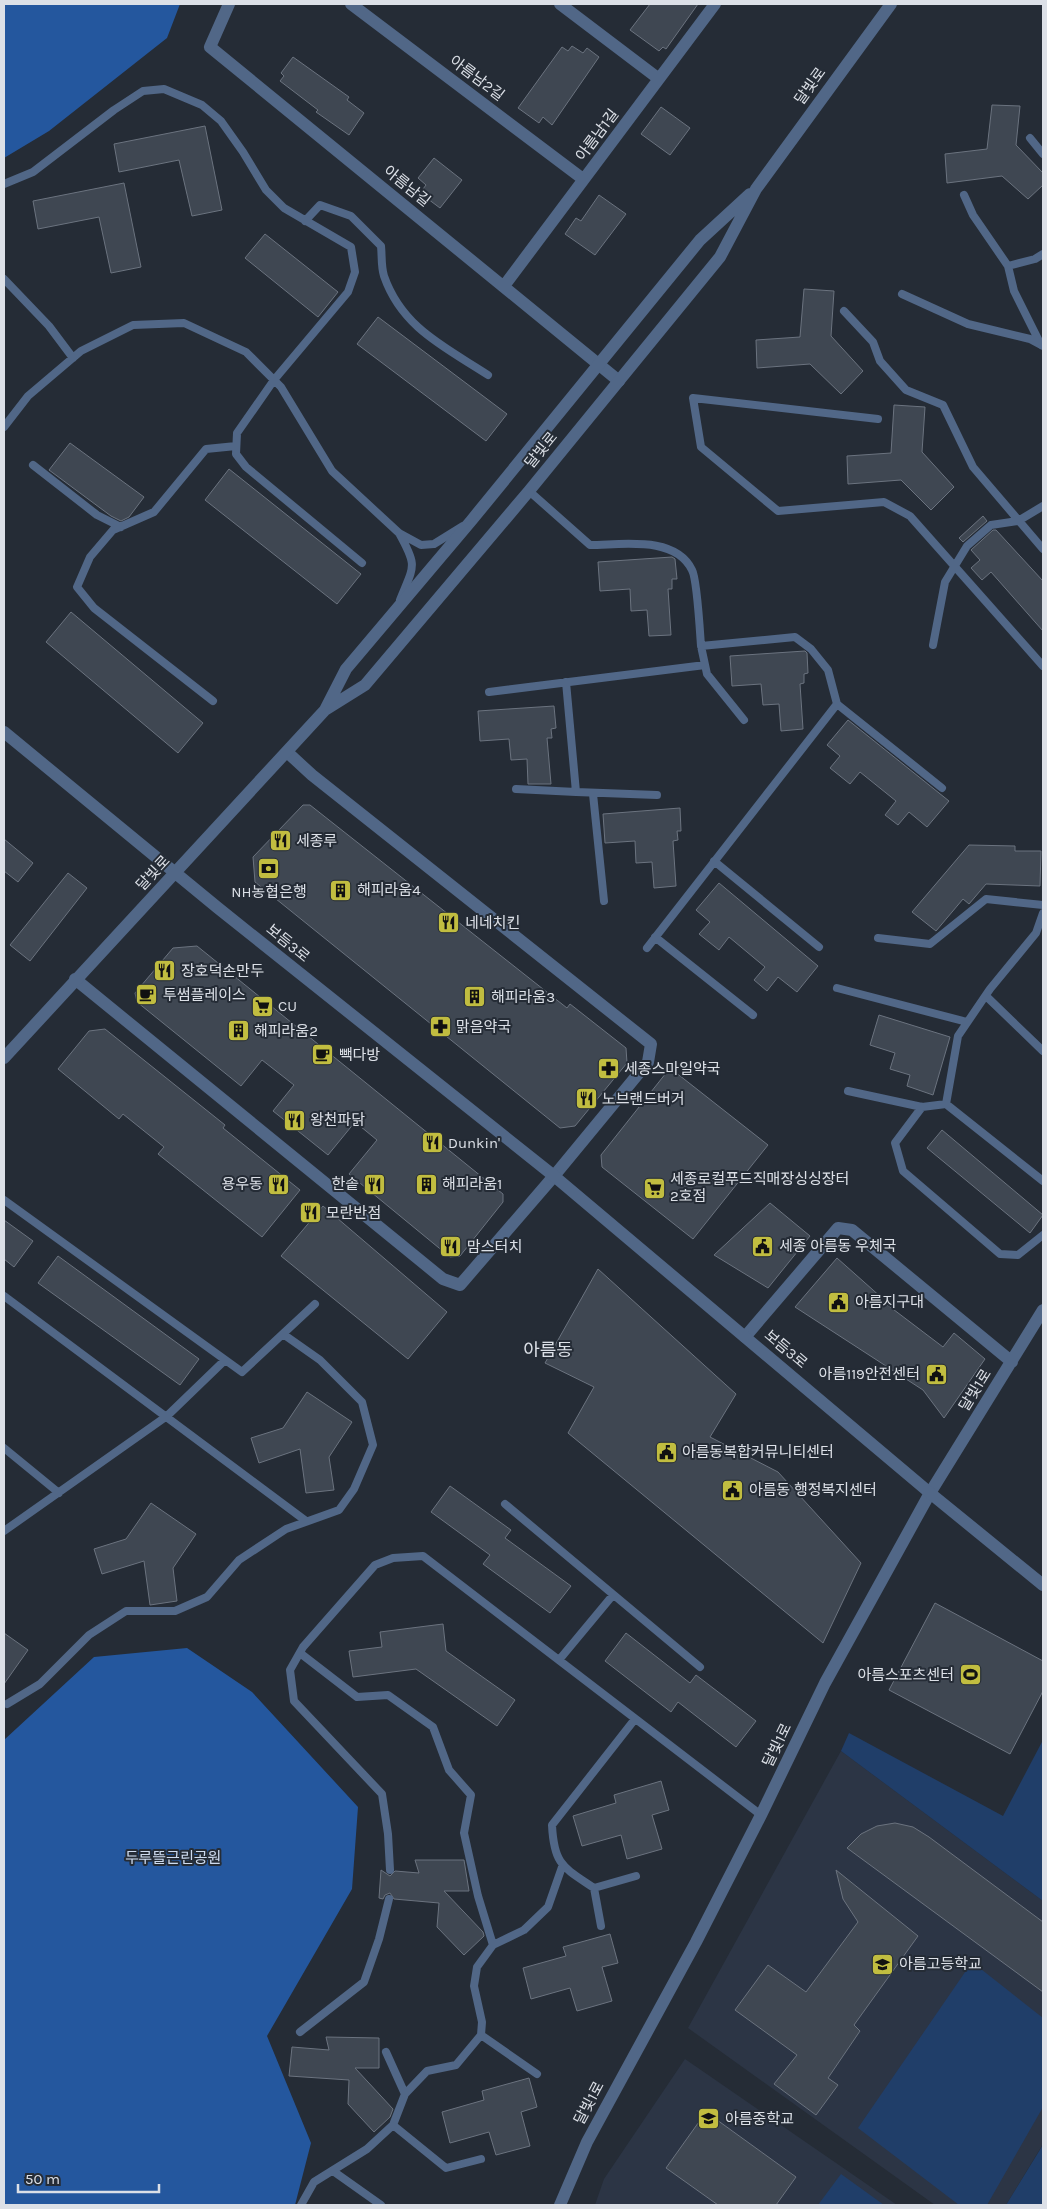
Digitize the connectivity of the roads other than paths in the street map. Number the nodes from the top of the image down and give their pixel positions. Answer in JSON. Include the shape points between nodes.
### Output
{"nodes":[{"id":1,"x":229,"y":4,"type":"edge"},
{"id":2,"x":351,"y":4,"type":"edge"},
{"id":3,"x":560,"y":4,"type":"edge"},
{"id":4,"x":716,"y":4,"type":"edge"},
{"id":5,"x":891,"y":4,"type":"edge"},
{"id":6,"x":659,"y":79,"type":"junction"},
{"id":7,"x":1030,"y":138,"type":"dead end"},
{"id":8,"x":1043,"y":154,"type":"edge"},
{"id":9,"x":583,"y":179,"type":"junction"},
{"id":10,"x":4,"y":184,"type":"edge"},
{"id":11,"x":756,"y":188,"type":"junction"},
{"id":12,"x":964,"y":195,"type":"dead end"},
{"id":13,"x":305,"y":220,"type":"junction"},
{"id":14,"x":1043,"y":254,"type":"edge"},
{"id":15,"x":1008,"y":266,"type":"junction"},
{"id":16,"x":4,"y":279,"type":"edge"},
{"id":17,"x":504,"y":286,"type":"junction"},
{"id":18,"x":902,"y":294,"type":"dead end"},
{"id":19,"x":844,"y":311,"type":"dead end"},
{"id":20,"x":1042,"y":345,"type":"edge"},
{"id":21,"x":73,"y":358,"type":"junction"},
{"id":22,"x":598,"y":366,"type":"junction"},
{"id":23,"x":488,"y":375,"type":"dead end"},
{"id":24,"x":274,"y":380,"type":"junction"},
{"id":25,"x":618,"y":382,"type":"junction"},
{"id":26,"x":878,"y":419,"type":"dead end"},
{"id":27,"x":4,"y":428,"type":"edge"},
{"id":28,"x":236,"y":446,"type":"junction"},
{"id":29,"x":34,"y":465,"type":"dead end"},
{"id":30,"x":529,"y":491,"type":"junction"},
{"id":31,"x":1043,"y":506,"type":"edge"},
{"id":32,"x":471,"y":521,"type":"junction"},
{"id":33,"x":1018,"y":521,"type":"junction"},
{"id":34,"x":121,"y":527,"type":"junction"},
{"id":35,"x":398,"y":533,"type":"junction"},
{"id":36,"x":1043,"y":549,"type":"edge"},
{"id":37,"x":362,"y":563,"type":"dead end"},
{"id":38,"x":954,"y":566,"type":"junction"},
{"id":39,"x":397,"y":609,"type":"junction"},
{"id":40,"x":933,"y":645,"type":"dead end"},
{"id":41,"x":701,"y":646,"type":"junction"},
{"id":42,"x":705,"y":665,"type":"junction"},
{"id":43,"x":1043,"y":666,"type":"edge"},
{"id":44,"x":566,"y":682,"type":"junction"},
{"id":45,"x":489,"y":692,"type":"dead end"},
{"id":46,"x":213,"y":701,"type":"dead end"},
{"id":47,"x":837,"y":704,"type":"junction"},
{"id":48,"x":325,"y":710,"type":"junction"},
{"id":49,"x":744,"y":720,"type":"dead end"},
{"id":50,"x":4,"y":732,"type":"edge"},
{"id":51,"x":287,"y":752,"type":"junction"},
{"id":52,"x":942,"y":788,"type":"dead end"},
{"id":53,"x":516,"y":789,"type":"dead end"},
{"id":54,"x":576,"y":792,"type":"junction"},
{"id":55,"x":593,"y":794,"type":"junction"},
{"id":56,"x":657,"y":795,"type":"dead end"},
{"id":57,"x":714,"y":861,"type":"junction"},
{"id":58,"x":176,"y":872,"type":"junction"},
{"id":59,"x":604,"y":901,"type":"dead end"},
{"id":60,"x":1043,"y":905,"type":"edge"},
{"id":61,"x":1043,"y":914,"type":"edge"},
{"id":62,"x":655,"y":937,"type":"junction"},
{"id":63,"x":878,"y":938,"type":"dead end"},
{"id":64,"x":819,"y":947,"type":"dead end"},
{"id":65,"x":647,"y":948,"type":"dead end"},
{"id":66,"x":75,"y":979,"type":"junction"},
{"id":67,"x":836,"y":988,"type":"dead end"},
{"id":68,"x":986,"y":996,"type":"junction"},
{"id":69,"x":752,"y":1015,"type":"dead end"},
{"id":70,"x":967,"y":1022,"type":"junction"},
{"id":71,"x":1043,"y":1051,"type":"edge"},
{"id":72,"x":4,"y":1058,"type":"edge"},
{"id":73,"x":848,"y":1091,"type":"dead end"},
{"id":74,"x":946,"y":1104,"type":"junction"},
{"id":75,"x":922,"y":1107,"type":"junction"},
{"id":76,"x":554,"y":1176,"type":"junction"},
{"id":77,"x":1043,"y":1182,"type":"edge"},
{"id":78,"x":4,"y":1200,"type":"edge"},
{"id":79,"x":1043,"y":1235,"type":"edge"},
{"id":80,"x":4,"y":1296,"type":"edge"},
{"id":81,"x":315,"y":1304,"type":"dead end"},
{"id":82,"x":1043,"y":1310,"type":"edge"},
{"id":83,"x":283,"y":1334,"type":"junction"},
{"id":84,"x":745,"y":1337,"type":"junction"},
{"id":85,"x":225,"y":1360,"type":"junction"},
{"id":86,"x":1012,"y":1362,"type":"junction"},
{"id":87,"x":167,"y":1416,"type":"junction"},
{"id":88,"x":4,"y":1448,"type":"edge"},
{"id":89,"x":58,"y":1493,"type":"junction"},
{"id":90,"x":930,"y":1493,"type":"junction"},
{"id":91,"x":505,"y":1504,"type":"dead end"},
{"id":92,"x":306,"y":1521,"type":"junction"},
{"id":93,"x":4,"y":1531,"type":"edge"},
{"id":94,"x":1043,"y":1585,"type":"edge"},
{"id":95,"x":613,"y":1595,"type":"junction"},
{"id":96,"x":300,"y":1653,"type":"junction"},
{"id":97,"x":559,"y":1660,"type":"junction"},
{"id":98,"x":700,"y":1666,"type":"dead end"},
{"id":99,"x":7,"y":1704,"type":"dead end"},
{"id":100,"x":635,"y":1719,"type":"junction"},
{"id":101,"x":761,"y":1815,"type":"junction"},
{"id":102,"x":562,"y":1866,"type":"junction"},
{"id":103,"x":390,"y":1870,"type":"dead end"},
{"id":104,"x":636,"y":1876,"type":"dead end"},
{"id":105,"x":594,"y":1888,"type":"junction"},
{"id":106,"x":389,"y":1899,"type":"dead end"},
{"id":107,"x":601,"y":1926,"type":"dead end"},
{"id":108,"x":493,"y":1945,"type":"junction"},
{"id":109,"x":300,"y":2032,"type":"dead end"},
{"id":110,"x":482,"y":2035,"type":"junction"},
{"id":111,"x":386,"y":2052,"type":"dead end"},
{"id":112,"x":537,"y":2074,"type":"dead end"},
{"id":113,"x":405,"y":2094,"type":"junction"},
{"id":114,"x":393,"y":2125,"type":"junction"},
{"id":115,"x":481,"y":2159,"type":"dead end"},
{"id":116,"x":333,"y":2171,"type":"junction"},
{"id":117,"x":301,"y":2205,"type":"edge"},
{"id":118,"x":381,"y":2205,"type":"edge"},
{"id":119,"x":560,"y":2205,"type":"edge"}],
"edges":[{"from":1,"to":17,"type":"street","name":"아름남길","via":[[210,47]]},
{"from":2,"to":9,"type":"street","name":"아름남2길"},
{"from":3,"to":6,"type":"street"},
{"from":4,"to":6,"type":"street","name":"아름남1길"},
{"from":5,"to":11,"type":"street","name":"달빛로"},
{"from":6,"to":9,"type":"street","name":"아름남1길"},
{"from":7,"to":8,"type":"lane"},
{"from":9,"to":17,"type":"street","name":"아름남1길"},
{"from":10,"to":13,"type":"lane","via":[[33,172],[143,91],[164,90],[202,105],[221,121],[266,190],[284,208]]},
{"from":11,"to":22,"type":"street","name":"달빛로","via":[[700,240]]},
{"from":11,"to":25,"type":"street","name":"달빛로","via":[[720,258]]},
{"from":12,"to":15,"type":"lane","via":[[973,215]]},
{"from":13,"to":23,"type":"lane","via":[[320,205],[351,216],[381,246],[384,275],[400,308],[416,328]]},
{"from":13,"to":24,"type":"lane","via":[[351,247],[355,272],[348,292]]},
{"from":14,"to":15,"type":"lane"},
{"from":15,"to":20,"type":"lane","via":[[1014,291]]},
{"from":16,"to":21,"type":"lane","via":[[49,326]]},
{"from":17,"to":22,"type":"street","name":"아름남길"},
{"from":18,"to":20,"type":"lane","via":[[968,324]]},
{"from":19,"to":33,"type":"lane","via":[[873,342],[880,361],[906,390],[943,405],[973,466]]},
{"from":21,"to":24,"type":"lane","via":[[133,325],[184,323],[246,352]]},
{"from":21,"to":27,"type":"lane","via":[[28,396]]},
{"from":22,"to":25,"type":"street","name":"아름남길"},
{"from":22,"to":32,"type":"street","name":"달빛로"},
{"from":24,"to":28,"type":"lane","via":[[237,433]]},
{"from":24,"to":35,"type":"lane","via":[[332,471]]},
{"from":25,"to":30,"type":"street","name":"달빛로"},
{"from":26,"to":38,"type":"lane","via":[[693,398],[701,447],[778,511],[884,502],[910,516]]},
{"from":28,"to":34,"type":"lane","via":[[206,449],[154,512]]},
{"from":28,"to":37,"type":"lane","via":[[236,454],[246,467]]},
{"from":29,"to":34,"type":"lane","via":[[97,515]]},
{"from":30,"to":41,"type":"lane","via":[[590,545],[655,545],[679,553],[693,570]]},
{"from":30,"to":48,"type":"street","name":"달빛로","via":[[365,685]]},
{"from":31,"to":33,"type":"lane"},
{"from":32,"to":35,"type":"lane","via":[[434,544],[421,546]]},
{"from":32,"to":39,"type":"street","name":"달빛로"},
{"from":33,"to":36,"type":"lane"},
{"from":33,"to":38,"type":"lane","via":[[991,525],[967,546]]},
{"from":34,"to":46,"type":"lane","via":[[113,530],[90,557],[77,587],[94,608]]},
{"from":35,"to":39,"type":"lane","via":[[412,557],[412,571]]},
{"from":38,"to":40,"type":"lane","via":[[945,582]]},
{"from":38,"to":43,"type":"lane"},
{"from":39,"to":48,"type":"street","name":"달빛로","via":[[346,669]]},
{"from":41,"to":42,"type":"lane"},
{"from":41,"to":47,"type":"lane","via":[[795,637],[811,649],[828,670]]},
{"from":42,"to":44,"type":"lane"},
{"from":42,"to":49,"type":"lane","via":[[707,674]]},
{"from":44,"to":45,"type":"lane"},
{"from":44,"to":54,"type":"lane"},
{"from":47,"to":52,"type":"lane"},
{"from":47,"to":57,"type":"lane"},
{"from":48,"to":51,"type":"street","name":"달빛로"},
{"from":50,"to":58,"type":"street","name":"보듬3로"},
{"from":51,"to":58,"type":"street","name":"달빛로"},
{"from":51,"to":76,"type":"street","via":[[651,1044],[648,1062]]},
{"from":53,"to":54,"type":"lane"},
{"from":54,"to":55,"type":"lane"},
{"from":55,"to":56,"type":"lane"},
{"from":55,"to":59,"type":"lane"},
{"from":57,"to":62,"type":"lane"},
{"from":57,"to":64,"type":"lane"},
{"from":58,"to":66,"type":"street","name":"달빛로"},
{"from":58,"to":76,"type":"street","name":"보듬3로"},
{"from":60,"to":63,"type":"lane","via":[[986,899],[930,944]]},
{"from":61,"to":68,"type":"lane","via":[[1036,933]]},
{"from":62,"to":65,"type":"lane"},
{"from":62,"to":69,"type":"lane"},
{"from":66,"to":72,"type":"street","name":"달빛로"},
{"from":66,"to":76,"type":"street","via":[[443,1280],[460,1285]]},
{"from":67,"to":70,"type":"lane"},
{"from":68,"to":70,"type":"lane"},
{"from":68,"to":71,"type":"lane"},
{"from":70,"to":74,"type":"lane","via":[[958,1036]]},
{"from":73,"to":75,"type":"lane"},
{"from":74,"to":75,"type":"lane"},
{"from":74,"to":77,"type":"lane"},
{"from":75,"to":79,"type":"lane","via":[[896,1143],[903,1171],[1000,1254],[1018,1255]]},
{"from":76,"to":84,"type":"street","name":"보듬3로"},
{"from":78,"to":85,"type":"lane"},
{"from":80,"to":87,"type":"lane"},
{"from":81,"to":83,"type":"lane"},
{"from":82,"to":86,"type":"street","name":"달빛1로"},
{"from":83,"to":85,"type":"lane","via":[[242,1372]]},
{"from":83,"to":92,"type":"lane","via":[[320,1360],[362,1402],[373,1445],[354,1489],[339,1510]]},
{"from":84,"to":86,"type":"street","via":[[838,1228],[852,1230]]},
{"from":84,"to":90,"type":"street","name":"보듬3로"},
{"from":85,"to":87,"type":"lane"},
{"from":86,"to":90,"type":"street","name":"달빛1로"},
{"from":87,"to":89,"type":"lane"},
{"from":87,"to":92,"type":"lane"},
{"from":88,"to":89,"type":"lane"},
{"from":89,"to":93,"type":"lane"},
{"from":90,"to":94,"type":"street","name":"보듬3로"},
{"from":90,"to":101,"type":"street","name":"달빛1로","via":[[824,1683]]},
{"from":91,"to":95,"type":"lane"},
{"from":92,"to":99,"type":"lane","via":[[286,1528],[239,1560],[207,1597],[175,1611],[126,1611],[89,1634],[40,1684]]},
{"from":95,"to":97,"type":"lane"},
{"from":95,"to":98,"type":"lane"},
{"from":96,"to":97,"type":"lane","via":[[375,1565],[393,1558],[423,1556]]},
{"from":96,"to":103,"type":"lane","via":[[290,1670],[294,1701],[382,1794]]},
{"from":96,"to":108,"type":"lane","via":[[357,1697],[388,1695],[433,1727],[449,1770],[471,1795],[464,1832]]},
{"from":97,"to":100,"type":"lane"},
{"from":100,"to":101,"type":"lane"},
{"from":100,"to":102,"type":"lane","via":[[552,1825],[553,1848]]},
{"from":101,"to":119,"type":"street","name":"달빛1로","via":[[696,1942],[605,2107]]},
{"from":102,"to":105,"type":"lane"},
{"from":102,"to":108,"type":"lane","via":[[548,1907],[524,1930]]},
{"from":104,"to":105,"type":"lane"},
{"from":105,"to":107,"type":"lane"},
{"from":106,"to":109,"type":"lane","via":[[364,1982]]},
{"from":108,"to":110,"type":"lane","via":[[477,1967],[474,1986]]},
{"from":110,"to":112,"type":"lane"},
{"from":110,"to":113,"type":"lane","via":[[456,2065],[427,2071]]},
{"from":111,"to":113,"type":"lane"},
{"from":113,"to":114,"type":"lane"},
{"from":114,"to":115,"type":"lane","via":[[446,2168]]},
{"from":114,"to":116,"type":"lane","via":[[367,2149]]},
{"from":116,"to":117,"type":"lane","via":[[314,2182]]},
{"from":116,"to":118,"type":"lane"}]}
